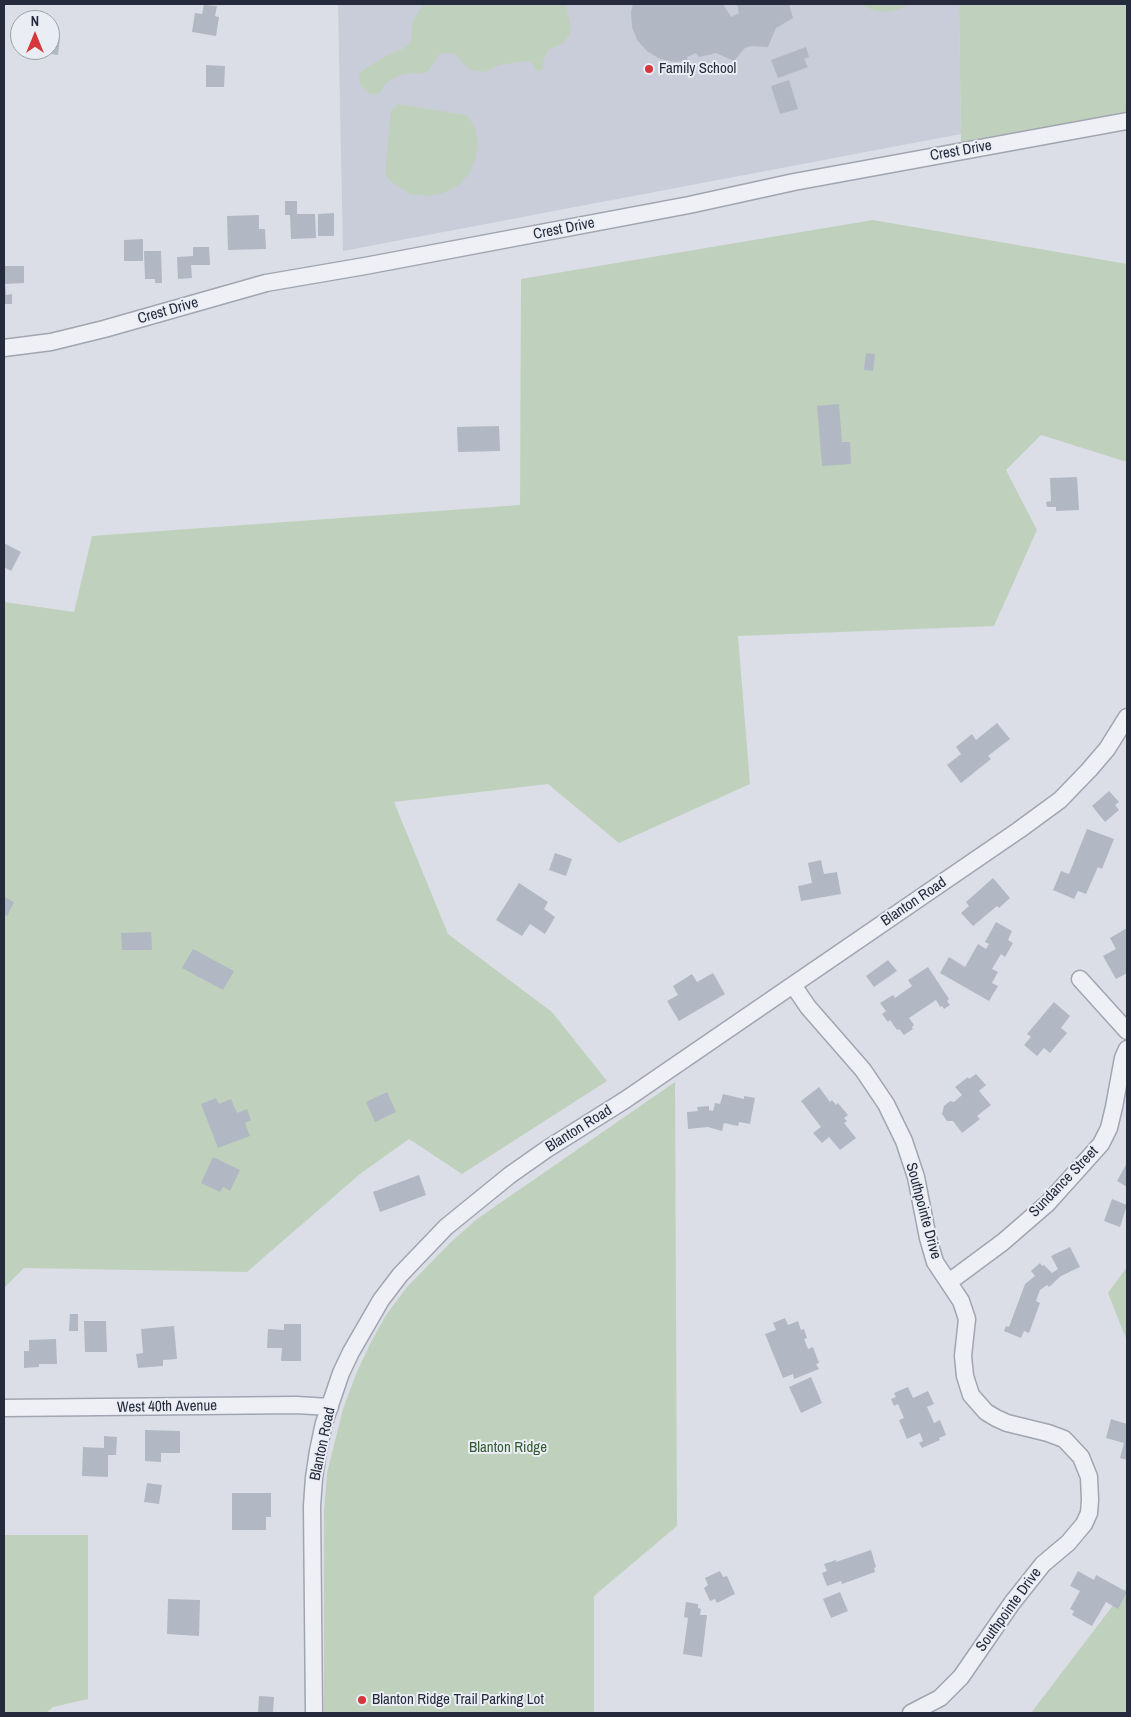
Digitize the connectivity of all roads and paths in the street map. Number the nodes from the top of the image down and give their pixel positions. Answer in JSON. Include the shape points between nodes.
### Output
{"nodes":[{"id":1,"x":1127,"y":121,"type":"edge"},
{"id":2,"x":4,"y":348,"type":"edge"},
{"id":3,"x":1127,"y":717,"type":"edge"},
{"id":4,"x":1080,"y":979,"type":"dead end"},
{"id":5,"x":793,"y":986,"type":"junction"},
{"id":6,"x":1127,"y":1030,"type":"edge"},
{"id":7,"x":1127,"y":1049,"type":"edge"},
{"id":8,"x":949,"y":1282,"type":"junction"},
{"id":9,"x":330,"y":1407,"type":"junction"},
{"id":10,"x":4,"y":1408,"type":"edge"},
{"id":11,"x":314,"y":1713,"type":"edge"},
{"id":12,"x":910,"y":1713,"type":"edge"}],
"edges":[{"from":1,"to":2,"type":"street","name":"Crest Drive","via":[[266,283],[51,342]]},
{"from":3,"to":5,"type":"street","name":"Blanton Road","via":[[1107,749],[1060,800]]},
{"from":4,"to":6,"type":"street"},
{"from":5,"to":8,"type":"street","name":"Southpointe Drive","via":[[863,1070],[886,1104],[904,1141],[916,1177],[935,1262]]},
{"from":5,"to":9,"type":"street","name":"Blanton Road","via":[[547,1149],[446,1227],[409,1264],[381,1300],[351,1352]]},
{"from":7,"to":8,"type":"street","name":"Sundance Street","via":[[1113,1114],[1101,1144],[1048,1203]]},
{"from":8,"to":12,"type":"street","name":"Southpointe Drive","via":[[967,1319],[963,1356],[965,1376],[972,1395],[986,1412],[996,1418],[1064,1439],[1085,1465],[1090,1500],[1084,1524],[1030,1580],[961,1677],[940,1698]]},
{"from":9,"to":10,"type":"street","name":"West 40th Avenue"},
{"from":9,"to":11,"type":"street","name":"Blanton Road","via":[[318,1451],[312,1506]]}]}
